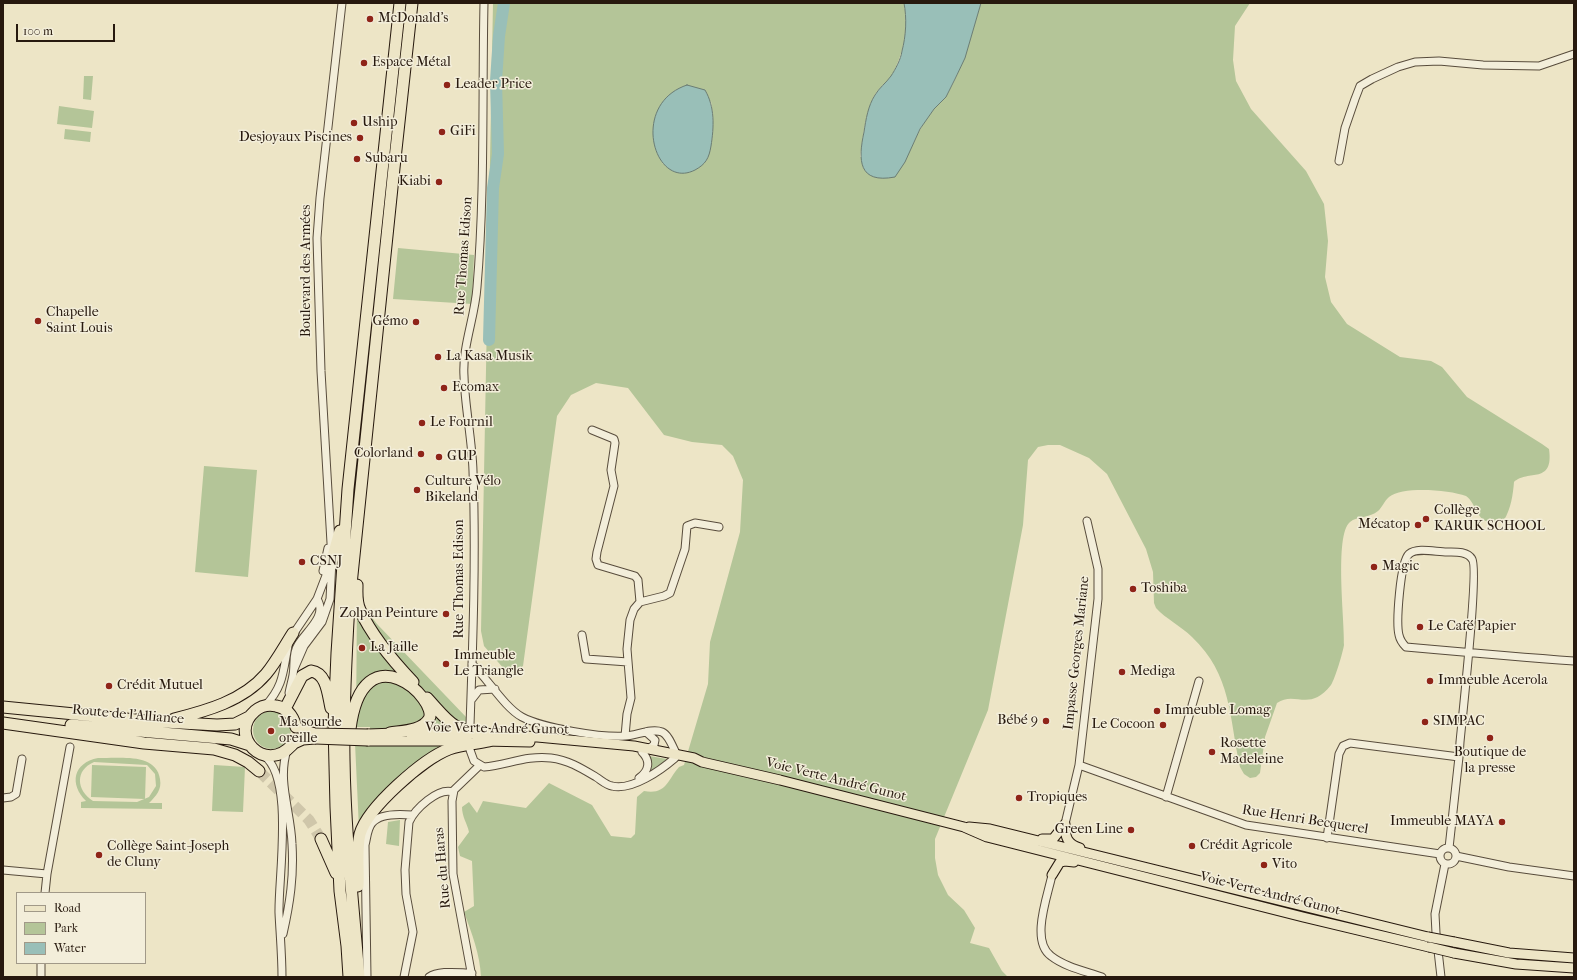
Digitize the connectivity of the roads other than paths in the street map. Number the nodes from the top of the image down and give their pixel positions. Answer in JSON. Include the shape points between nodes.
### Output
{"nodes":[{"id":1,"x":342,"y":3,"type":"edge"},
{"id":2,"x":395,"y":3,"type":"edge"},
{"id":3,"x":400,"y":3,"type":"edge"},
{"id":4,"x":412,"y":3,"type":"edge"},
{"id":5,"x":418,"y":3,"type":"edge"},
{"id":6,"x":484,"y":3,"type":"edge"},
{"id":7,"x":397,"y":39,"type":"junction"},
{"id":8,"x":1574,"y":54,"type":"edge"},
{"id":9,"x":403,"y":85,"type":"junction"},
{"id":10,"x":1339,"y":161,"type":"dead end"},
{"id":11,"x":592,"y":430,"type":"dead end"},
{"id":12,"x":348,"y":489,"type":"junction"},
{"id":13,"x":361,"y":492,"type":"junction"},
{"id":14,"x":1087,"y":521,"type":"dead end"},
{"id":15,"x":719,"y":527,"type":"dead end"},
{"id":16,"x":330,"y":540,"type":"junction"},
{"id":17,"x":332,"y":560,"type":"junction"},
{"id":18,"x":318,"y":596,"type":"junction"},
{"id":19,"x":640,"y":602,"type":"junction"},
{"id":20,"x":305,"y":618,"type":"junction"},
{"id":21,"x":308,"y":632,"type":"junction"},
{"id":22,"x":293,"y":634,"type":"junction"},
{"id":23,"x":582,"y":635,"type":"dead end"},
{"id":24,"x":1468,"y":652,"type":"junction"},
{"id":25,"x":1574,"y":661,"type":"edge"},
{"id":26,"x":628,"y":662,"type":"junction"},
{"id":27,"x":472,"y":664,"type":"junction"},
{"id":28,"x":294,"y":669,"type":"junction"},
{"id":29,"x":1199,"y":680,"type":"dead end"},
{"id":30,"x":495,"y":689,"type":"junction"},
{"id":31,"x":471,"y":703,"type":"junction"},
{"id":32,"x":265,"y":706,"type":"junction"},
{"id":33,"x":3,"y":708,"type":"edge"},
{"id":34,"x":287,"y":708,"type":"junction"},
{"id":35,"x":3,"y":717,"type":"edge"},
{"id":36,"x":249,"y":717,"type":"junction"},
{"id":37,"x":3,"y":722,"type":"edge"},
{"id":38,"x":165,"y":722,"type":"junction"},
{"id":39,"x":334,"y":725,"type":"junction"},
{"id":40,"x":470,"y":725,"type":"dead end"},
{"id":41,"x":296,"y":727,"type":"joint"},
{"id":42,"x":646,"y":732,"type":"junction"},
{"id":43,"x":390,"y":733,"type":"junction"},
{"id":44,"x":315,"y":736,"type":"junction"},
{"id":45,"x":368,"y":737,"type":"junction"},
{"id":46,"x":488,"y":738,"type":"junction"},
{"id":47,"x":625,"y":744,"type":"junction"},
{"id":48,"x":250,"y":745,"type":"junction"},
{"id":49,"x":70,"y":747,"type":"dead end"},
{"id":50,"x":290,"y":748,"type":"junction"},
{"id":51,"x":470,"y":750,"type":"dead end"},
{"id":52,"x":645,"y":751,"type":"junction"},
{"id":53,"x":263,"y":755,"type":"junction"},
{"id":54,"x":676,"y":756,"type":"junction"},
{"id":55,"x":1459,"y":757,"type":"junction"},
{"id":56,"x":22,"y":759,"type":"dead end"},
{"id":57,"x":1079,"y":765,"type":"junction"},
{"id":58,"x":479,"y":766,"type":"junction"},
{"id":59,"x":259,"y":771,"type":"tunnel mouth"},
{"id":60,"x":631,"y":784,"type":"junction"},
{"id":61,"x":453,"y":792,"type":"junction"},
{"id":62,"x":1166,"y":797,"type":"junction"},
{"id":63,"x":3,"y":798,"type":"edge"},
{"id":64,"x":412,"y":815,"type":"junction"},
{"id":65,"x":1065,"y":824,"type":"junction"},
{"id":66,"x":1327,"y":838,"type":"junction"},
{"id":67,"x":321,"y":839,"type":"tunnel mouth"},
{"id":68,"x":1024,"y":842,"type":"junction"},
{"id":69,"x":1449,"y":848,"type":"junction"},
{"id":70,"x":1440,"y":854,"type":"junction"},
{"id":71,"x":1456,"y":856,"type":"junction"},
{"id":72,"x":1445,"y":864,"type":"junction"},
{"id":73,"x":1120,"y":866,"type":"junction"},
{"id":74,"x":3,"y":870,"type":"edge"},
{"id":75,"x":47,"y":874,"type":"junction"},
{"id":76,"x":1052,"y":875,"type":"junction"},
{"id":77,"x":1574,"y":876,"type":"edge"},
{"id":78,"x":339,"y":881,"type":"junction"},
{"id":79,"x":281,"y":883,"type":"junction"},
{"id":80,"x":293,"y":884,"type":"junction"},
{"id":81,"x":357,"y":891,"type":"junction"},
{"id":82,"x":45,"y":892,"type":"edge"},
{"id":83,"x":282,"y":940,"type":"junction"},
{"id":84,"x":1574,"y":958,"type":"edge"},
{"id":85,"x":40,"y":964,"type":"edge"},
{"id":86,"x":1574,"y":968,"type":"edge"},
{"id":87,"x":448,"y":975,"type":"edge"},
{"id":88,"x":472,"y":975,"type":"edge"},
{"id":89,"x":41,"y":977,"type":"edge"},
{"id":90,"x":282,"y":977,"type":"edge"},
{"id":91,"x":349,"y":977,"type":"edge"},
{"id":92,"x":360,"y":977,"type":"edge"},
{"id":93,"x":367,"y":977,"type":"edge"},
{"id":94,"x":404,"y":977,"type":"edge"},
{"id":95,"x":429,"y":977,"type":"edge"},
{"id":96,"x":1102,"y":977,"type":"edge"},
{"id":97,"x":1441,"y":977,"type":"edge"}],
"edges":[{"from":1,"to":16,"type":"street","name":"Boulevard des Armées","via":[[317,238],[320,371]]},
{"from":2,"to":7,"type":"highway"},
{"from":3,"to":7,"type":"highway"},
{"from":4,"to":9,"type":"highway"},
{"from":5,"to":9,"type":"highway","via":[[412,51]]},
{"from":6,"to":27,"type":"street","name":"Rue Thomas Edison","via":[[478,279],[474,314],[464,358],[473,476],[475,559]]},
{"from":7,"to":12,"type":"highway"},
{"from":8,"to":10,"type":"street","via":[[1538,66],[1439,61],[1415,62],[1398,67],[1360,86],[1345,128]]},
{"from":9,"to":13,"type":"highway"},
{"from":11,"to":19,"type":"street","via":[[610,437],[615,443],[612,470],[614,486],[596,559],[598,565],[635,576],[638,580]]},
{"from":12,"to":17,"type":"highway"},
{"from":12,"to":39,"type":"highway"},
{"from":13,"to":46,"type":"highway","via":[[357,598],[359,609],[372,631],[405,674],[449,722],[462,730]]},
{"from":13,"to":92,"type":"highway","via":[[349,604],[344,716],[346,813]]},
{"from":14,"to":57,"type":"street","name":"Impasse Georges Mariane","via":[[1097,558],[1099,579]]},
{"from":15,"to":19,"type":"street","via":[[694,523],[687,526],[685,549],[670,592]]},
{"from":16,"to":17,"type":"street","name":"Boulevard des Armées"},
{"from":16,"to":18,"type":"street","name":"Boulevard des Armées"},
{"from":17,"to":18,"type":"street"},
{"from":17,"to":28,"type":"street","name":"Boulevard des Armées","via":[[327,613],[319,629],[302,650]]},
{"from":18,"to":20,"type":"street"},
{"from":18,"to":21,"type":"street","via":[[320,613]]},
{"from":19,"to":26,"type":"street","via":[[630,620]]},
{"from":20,"to":21,"type":"street"},
{"from":20,"to":22,"type":"street"},
{"from":21,"to":28,"type":"street","via":[[294,652]]},
{"from":22,"to":32,"type":"street","via":[[276,695]]},
{"from":22,"to":38,"type":"highway","via":[[266,674],[242,694],[215,707]]},
{"from":23,"to":26,"type":"street","via":[[586,659]]},
{"from":24,"to":24,"type":"street","via":[[1474,590],[1473,560],[1460,553],[1415,551],[1408,555],[1404,564],[1399,614],[1401,642],[1406,647]]},
{"from":24,"to":25,"type":"street"},
{"from":24,"to":55,"type":"street"},
{"from":26,"to":47,"type":"street","via":[[631,687]]},
{"from":27,"to":30,"type":"street"},
{"from":27,"to":31,"type":"street","name":"Rue Thomas Edison"},
{"from":28,"to":34,"type":"street"},
{"from":29,"to":62,"type":"street"},
{"from":30,"to":31,"type":"street","via":[[477,691]]},
{"from":30,"to":47,"type":"street","via":[[511,709],[529,720]]},
{"from":31,"to":40,"type":"street","name":"Rue Thomas Edison"},
{"from":32,"to":34,"type":"highway"},
{"from":32,"to":36,"type":"highway","name":"Route de l'Alliance"},
{"from":33,"to":38,"type":"highway","name":"Route de l'Alliance"},
{"from":34,"to":39,"type":"highway","via":[[302,676],[307,672],[315,672],[324,680]]},
{"from":34,"to":41,"type":"highway"},
{"from":35,"to":48,"type":"highway","name":"Route de l'Alliance","via":[[231,739]]},
{"from":36,"to":38,"type":"highway","name":"Route de l'Alliance","via":[[229,725]]},
{"from":36,"to":48,"type":"highway","via":[[245,732]]},
{"from":37,"to":59,"type":"highway","via":[[144,743],[214,749],[235,755]]},
{"from":39,"to":78,"type":"highway"},
{"from":41,"to":44,"type":"main road","name":"Voie Verte André Gunot"},
{"from":42,"to":47,"type":"street"},
{"from":42,"to":52,"type":"street","via":[[655,740],[654,745]]},
{"from":42,"to":54,"type":"street","via":[[662,732]]},
{"from":43,"to":45,"type":"main road","name":"Voie Verte André Gunot"},
{"from":43,"to":46,"type":"main road","name":"Voie Verte André Gunot","via":[[422,732]]},
{"from":43,"to":81,"type":"highway","via":[[423,725],[430,712],[424,700],[402,679],[386,675],[376,677],[362,689],[352,716],[350,765]]},
{"from":44,"to":45,"type":"main road","name":"Voie Verte André Gunot","bridge":true},
{"from":44,"to":50,"type":"main road","name":"Voie Verte André Gunot"},
{"from":45,"to":46,"type":"main road","name":"Voie Verte André Gunot"},
{"from":46,"to":47,"type":"main road","name":"Voie Verte André Gunot"},
{"from":46,"to":81,"type":"highway","via":[[453,747],[433,757],[377,806],[360,836]]},
{"from":47,"to":52,"type":"main road","name":"Voie Verte André Gunot"},
{"from":48,"to":53,"type":"highway"},
{"from":49,"to":75,"type":"street"},
{"from":50,"to":53,"type":"highway","via":[[277,756]]},
{"from":50,"to":80,"type":"street","via":[[282,772],[292,842]]},
{"from":51,"to":58,"type":"street"},
{"from":52,"to":54,"type":"main road","name":"Voie Verte André Gunot"},
{"from":52,"to":60,"type":"street","via":[[648,761],[646,771]]},
{"from":53,"to":79,"type":"street","via":[[277,773],[284,843]]},
{"from":54,"to":60,"type":"street","via":[[645,779]]},
{"from":54,"to":68,"type":"main road","name":"Voie Verte André Gunot","via":[[964,827],[990,829]]},
{"from":55,"to":66,"type":"street","via":[[1350,743],[1346,745],[1340,754]]},
{"from":55,"to":69,"type":"street"},
{"from":56,"to":63,"type":"street","via":[[16,792],[13,796]]},
{"from":57,"to":62,"type":"street","name":"Rue Henri Becquerel"},
{"from":57,"to":65,"type":"street","name":"Impasse Georges Mariane"},
{"from":58,"to":60,"type":"street","via":[[494,766],[530,758],[553,758],[573,764],[610,786]]},
{"from":58,"to":61,"type":"street"},
{"from":61,"to":64,"type":"street","via":[[441,792],[421,805]]},
{"from":61,"to":88,"type":"street","name":"Rue du Haras","via":[[453,874]]},
{"from":62,"to":66,"type":"street","name":"Rue Henri Becquerel","via":[[1246,825]]},
{"from":64,"to":93,"type":"street","via":[[378,818],[368,832],[365,845]]},
{"from":64,"to":94,"type":"street","via":[[407,833],[405,865],[406,894],[413,937]]},
{"from":65,"to":68,"type":"main road","via":[[1053,839]]},
{"from":65,"to":73,"type":"main road","via":[[1066,837],[1070,844],[1112,857]]},
{"from":66,"to":70,"type":"street","name":"Rue Henri Becquerel"},
{"from":67,"to":78,"type":"highway"},
{"from":68,"to":73,"type":"main road","name":"Voie Verte André Gunot"},
{"from":68,"to":76,"type":"main road","via":[[1048,856]]},
{"from":69,"to":70,"type":"street"},
{"from":69,"to":71,"type":"street"},
{"from":70,"to":72,"type":"street","via":[[1440,859]]},
{"from":71,"to":72,"type":"street","via":[[1452,863]]},
{"from":71,"to":77,"type":"street"},
{"from":72,"to":97,"type":"street","via":[[1435,914]]},
{"from":73,"to":76,"type":"main road","via":[[1111,872],[1065,861],[1058,865]]},
{"from":73,"to":84,"type":"main road","name":"Voie Verte André Gunot","bridge":true,"via":[[1428,937],[1510,953]]},
{"from":73,"to":86,"type":"main road","name":"Voie Verte André Gunot","bridge":true,"via":[[1454,953],[1516,964]]},
{"from":74,"to":75,"type":"street"},
{"from":75,"to":82,"type":"street"},
{"from":76,"to":96,"type":"street","via":[[1041,930],[1047,954]]},
{"from":78,"to":91,"type":"highway"},
{"from":79,"to":80,"type":"street","via":[[287,877]]},
{"from":79,"to":80,"type":"street","via":[[284,890]]},
{"from":79,"to":83,"type":"street","via":[[279,912]]},
{"from":80,"to":83,"type":"street"},
{"from":81,"to":92,"type":"highway"},
{"from":83,"to":90,"type":"street"},
{"from":85,"to":89,"type":"street"},
{"from":87,"to":88,"type":"street"},
{"from":87,"to":95,"type":"street"}]}
